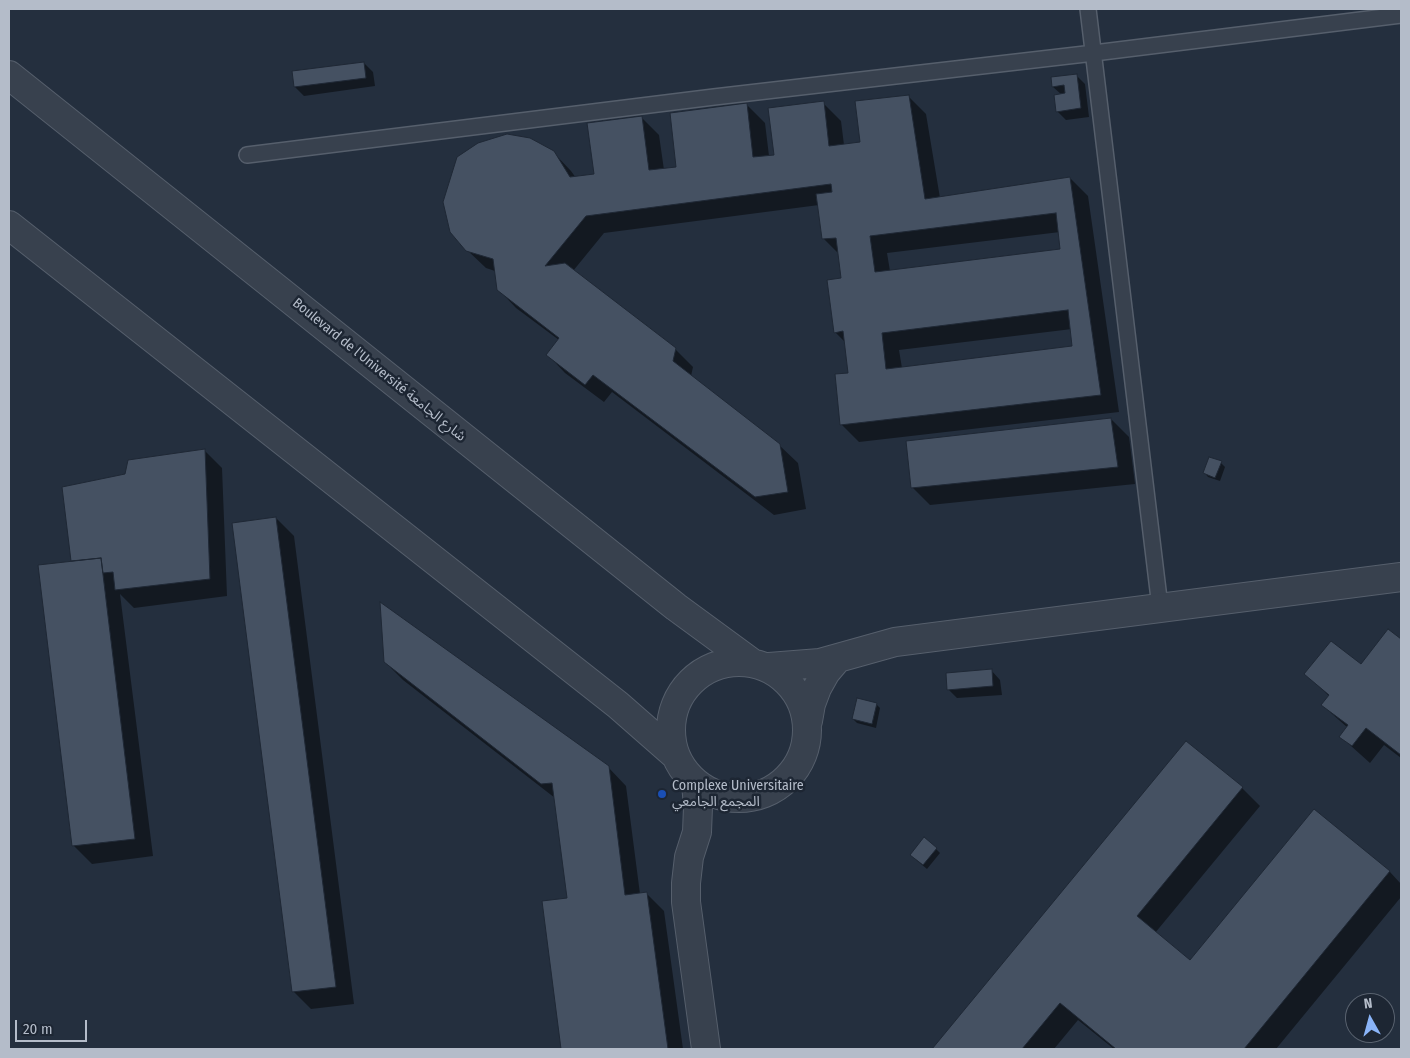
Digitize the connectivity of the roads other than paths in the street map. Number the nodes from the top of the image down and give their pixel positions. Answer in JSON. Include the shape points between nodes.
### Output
{"nodes":[{"id":1,"x":1088,"y":9,"type":"edge"},
{"id":2,"x":1401,"y":15,"type":"edge"},
{"id":3,"x":1094,"y":53,"type":"junction"},
{"id":4,"x":9,"y":75,"type":"edge"},
{"id":5,"x":247,"y":155,"type":"dead end"},
{"id":6,"x":9,"y":225,"type":"edge"},
{"id":7,"x":1401,"y":577,"type":"edge"},
{"id":8,"x":1160,"y":607,"type":"junction"},
{"id":9,"x":837,"y":659,"type":"junction"},
{"id":10,"x":760,"y":665,"type":"junction"},
{"id":11,"x":808,"y":721,"type":"junction"},
{"id":12,"x":675,"y":755,"type":"junction"},
{"id":13,"x":696,"y":783,"type":"junction"},
{"id":14,"x":736,"y":798,"type":"junction"},
{"id":15,"x":698,"y":832,"type":"junction"},
{"id":16,"x":706,"y":1049,"type":"edge"}],
"edges":[{"from":1,"to":3,"type":"lane"},
{"from":2,"to":3,"type":"lane"},
{"from":3,"to":5,"type":"lane"},
{"from":3,"to":8,"type":"lane"},
{"from":4,"to":10,"type":"street","name":"Boulevard de l'Université شارع الجامعة","via":[[676,607]]},
{"from":6,"to":12,"type":"street","via":[[618,704]]},
{"from":7,"to":8,"type":"street"},
{"from":8,"to":9,"type":"street","via":[[896,642]]},
{"from":9,"to":10,"type":"street","via":[[803,665]]},
{"from":9,"to":11,"type":"street","via":[[818,688]]},
{"from":10,"to":11,"type":"street","via":[[792,685]]},
{"from":10,"to":12,"type":"street","via":[[727,662],[704,671],[685,686],[674,708],[670,732]]},
{"from":11,"to":14,"type":"street","via":[[807,741],[801,760],[790,776],[756,796]]},
{"from":12,"to":13,"type":"street","via":[[680,766]]},
{"from":13,"to":14,"type":"street","via":[[717,794]]},
{"from":13,"to":15,"type":"street"},
{"from":14,"to":15,"type":"street","via":[[714,811]]},
{"from":15,"to":16,"type":"street","via":[[689,857],[686,902]]}]}
